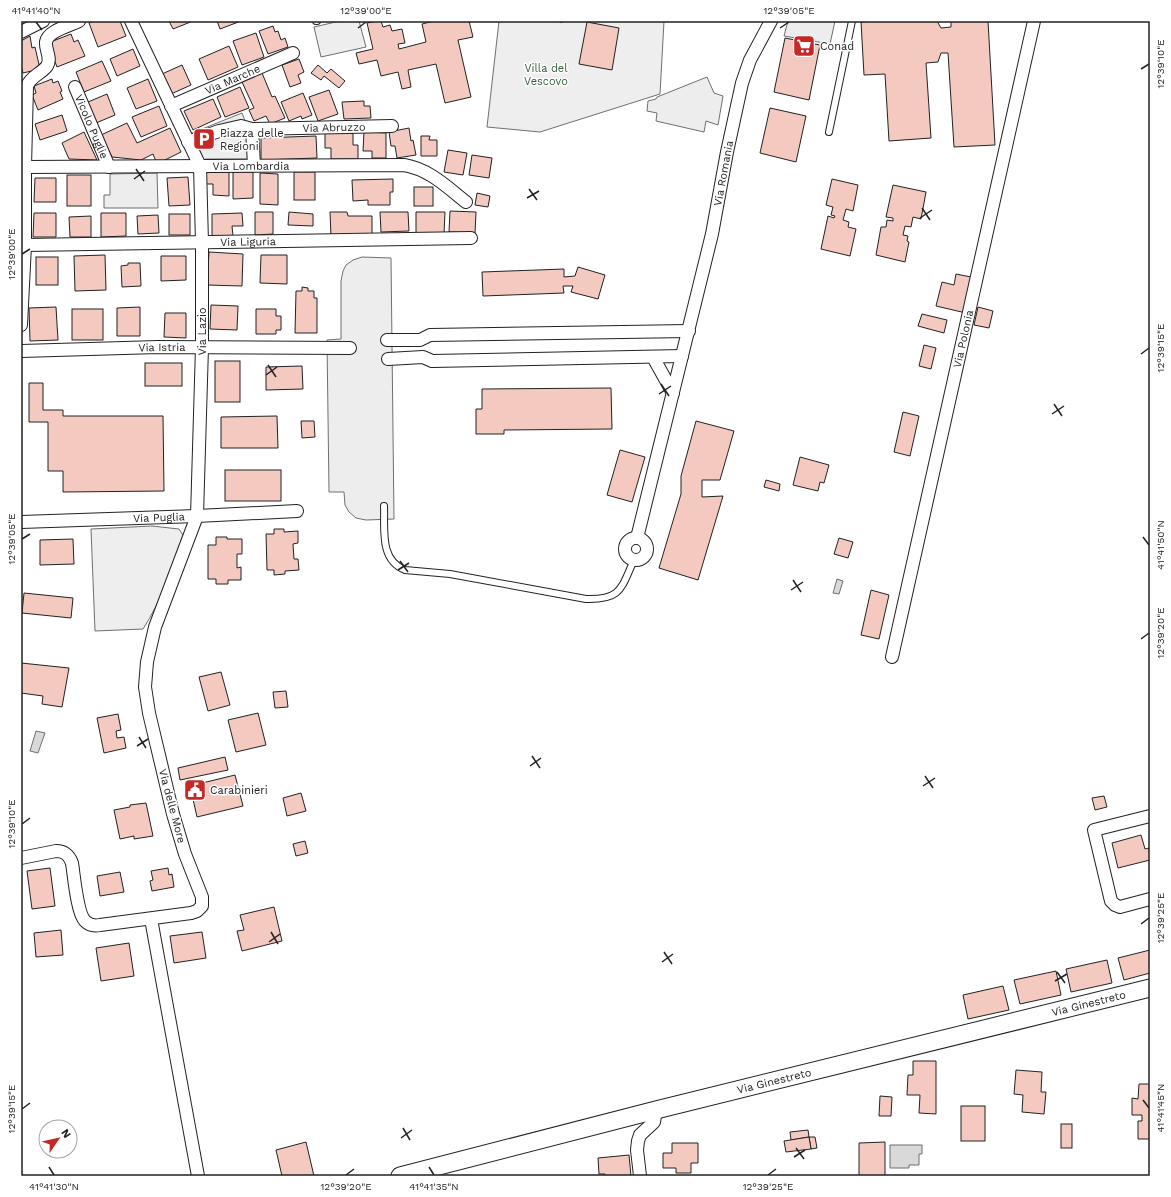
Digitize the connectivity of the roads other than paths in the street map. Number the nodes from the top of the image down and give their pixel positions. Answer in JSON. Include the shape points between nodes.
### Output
{"nodes":[{"id":1,"x":43,"y":21,"type":"edge"},
{"id":2,"x":79,"y":21,"type":"edge"},
{"id":3,"x":131,"y":21,"type":"edge"},
{"id":4,"x":771,"y":21,"type":"edge"},
{"id":5,"x":852,"y":21,"type":"edge"},
{"id":6,"x":1034,"y":21,"type":"edge"},
{"id":7,"x":21,"y":32,"type":"edge"},
{"id":8,"x":293,"y":53,"type":"dead end"},
{"id":9,"x":75,"y":87,"type":"dead end"},
{"id":10,"x":171,"y":106,"type":"junction"},
{"id":11,"x":392,"y":126,"type":"dead end"},
{"id":12,"x":252,"y":129,"type":"junction"},
{"id":13,"x":829,"y":132,"type":"dead end"},
{"id":14,"x":188,"y":142,"type":"junction"},
{"id":15,"x":254,"y":165,"type":"junction"},
{"id":16,"x":200,"y":166,"type":"junction"},
{"id":17,"x":25,"y":167,"type":"junction"},
{"id":18,"x":109,"y":167,"type":"junction"},
{"id":19,"x":466,"y":202,"type":"dead end"},
{"id":20,"x":471,"y":238,"type":"dead end"},
{"id":21,"x":202,"y":243,"type":"junction"},
{"id":22,"x":25,"y":245,"type":"junction"},
{"id":23,"x":21,"y":325,"type":"edge"},
{"id":24,"x":689,"y":331,"type":"junction"},
{"id":25,"x":387,"y":340,"type":"dead end"},
{"id":26,"x":202,"y":347,"type":"junction"},
{"id":27,"x":350,"y":348,"type":"dead end"},
{"id":28,"x":21,"y":351,"type":"edge"},
{"id":29,"x":682,"y":356,"type":"junction"},
{"id":30,"x":653,"y":357,"type":"junction"},
{"id":31,"x":388,"y":359,"type":"dead end"},
{"id":32,"x":673,"y":392,"type":"junction"},
{"id":33,"x":384,"y":506,"type":"dead end"},
{"id":34,"x":297,"y":512,"type":"dead end"},
{"id":35,"x":197,"y":516,"type":"junction"},
{"id":36,"x":21,"y":522,"type":"edge"},
{"id":37,"x":634,"y":560,"type":"joint"},
{"id":38,"x":149,"y":649,"type":"joint"},
{"id":39,"x":892,"y":657,"type":"dead end"},
{"id":40,"x":1150,"y":816,"type":"edge"},
{"id":41,"x":21,"y":858,"type":"edge"},
{"id":42,"x":1150,"y":899,"type":"edge"},
{"id":43,"x":151,"y":919,"type":"junction"},
{"id":44,"x":1150,"y":988,"type":"edge"},
{"id":45,"x":656,"y":1110,"type":"junction"},
{"id":46,"x":198,"y":1176,"type":"edge"},
{"id":47,"x":400,"y":1176,"type":"edge"},
{"id":48,"x":640,"y":1176,"type":"edge"}],
"edges":[{"from":1,"to":7,"type":"street"},
{"from":2,"to":17,"type":"street","via":[[50,35],[46,42],[49,62],[29,81]]},
{"from":3,"to":10,"type":"street","name":"Via Lazio"},
{"from":4,"to":24,"type":"street","name":"Via Romania","via":[[750,60],[742,84],[712,234]]},
{"from":5,"to":13,"type":"lane"},
{"from":6,"to":39,"type":"street","name":"Via Polonia"},
{"from":8,"to":10,"type":"street","name":"Via Marche"},
{"from":9,"to":18,"type":"street","name":"Vicolo Puglie"},
{"from":10,"to":14,"type":"street","name":"Via Lazio"},
{"from":11,"to":12,"type":"street","name":"Via Abruzzo"},
{"from":12,"to":14,"type":"street","via":[[240,126]]},
{"from":12,"to":15,"type":"street"},
{"from":14,"to":16,"type":"street","name":"Via Lazio"},
{"from":15,"to":16,"type":"street","name":"Via Lombardia"},
{"from":15,"to":19,"type":"street","name":"Via Lombardia","via":[[409,165],[432,175]]},
{"from":16,"to":18,"type":"street","name":"Via Lombardia"},
{"from":16,"to":21,"type":"street","name":"Via Lazio"},
{"from":17,"to":18,"type":"street","name":"Via Lombardia"},
{"from":17,"to":22,"type":"street"},
{"from":20,"to":21,"type":"street","name":"Via Liguria"},
{"from":21,"to":22,"type":"street","name":"Via Liguria"},
{"from":21,"to":26,"type":"street","name":"Via Lazio"},
{"from":22,"to":23,"type":"street"},
{"from":24,"to":25,"type":"street","via":[[430,335],[420,340]]},
{"from":24,"to":29,"type":"street","name":"Via Romania"},
{"from":26,"to":27,"type":"street","name":"Via Istria"},
{"from":26,"to":28,"type":"street","name":"Via Istria"},
{"from":26,"to":35,"type":"street","name":"Via Lazio"},
{"from":29,"to":30,"type":"street"},
{"from":29,"to":32,"type":"street","name":"Via Romania"},
{"from":30,"to":31,"type":"street","via":[[432,361],[423,357]]},
{"from":30,"to":32,"type":"street"},
{"from":32,"to":37,"type":"street","name":"Via Romania","via":[[637,538],[644,541],[647,552],[640,559]]},
{"from":33,"to":37,"type":"lane","via":[[388,556],[398,568],[405,570],[450,574],[597,599],[616,594]]},
{"from":34,"to":35,"type":"street","name":"Via Puglia"},
{"from":35,"to":36,"type":"street","name":"Via Puglia"},
{"from":35,"to":38,"type":"street","name":"Via Lazio"},
{"from":38,"to":43,"type":"street","name":"Via delle More","via":[[145,687],[149,713],[177,828],[202,902],[200,909],[194,912]]},
{"from":40,"to":42,"type":"street","via":[[1094,830],[1111,901],[1120,907]]},
{"from":41,"to":43,"type":"street","name":"Via delle More","via":[[56,851],[69,856],[80,911],[83,919],[90,924]]},
{"from":43,"to":46,"type":"street"},
{"from":44,"to":45,"type":"street","name":"Via Ginestreto"},
{"from":45,"to":47,"type":"street","name":"Via Ginestreto"},
{"from":45,"to":48,"type":"street","via":[[654,1122],[640,1135],[638,1141]]}]}
